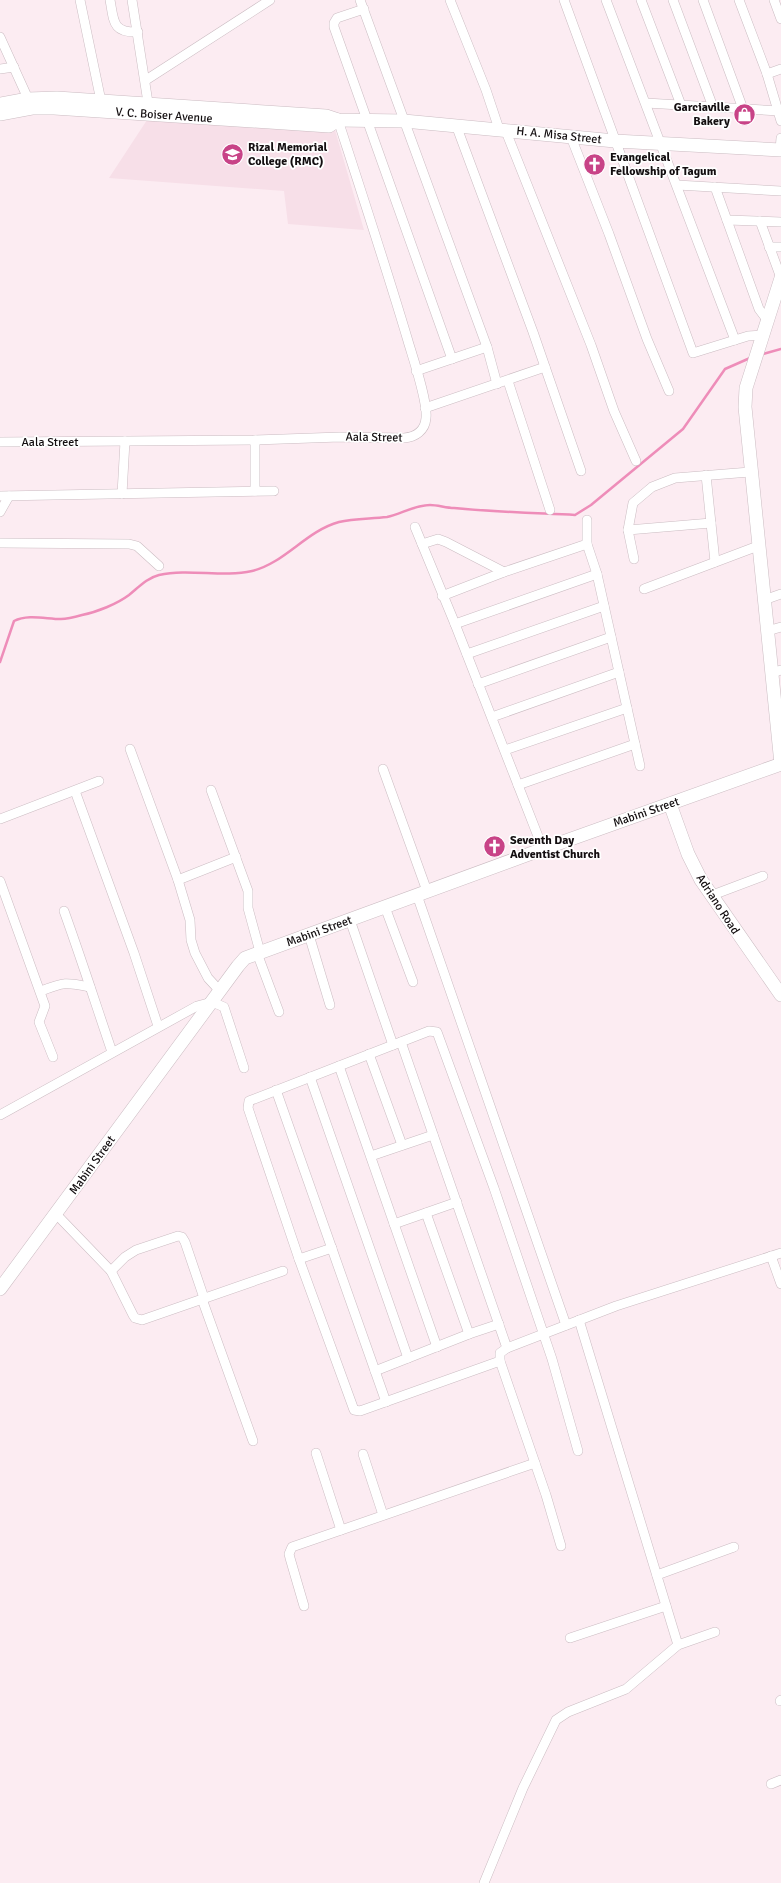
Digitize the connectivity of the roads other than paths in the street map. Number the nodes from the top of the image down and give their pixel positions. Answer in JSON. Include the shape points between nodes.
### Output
{"nodes":[{"id":1,"x":80,"y":0,"type":"edge"},
{"id":2,"x":110,"y":0,"type":"edge"},
{"id":3,"x":132,"y":0,"type":"edge"},
{"id":4,"x":270,"y":0,"type":"edge"},
{"id":5,"x":360,"y":0,"type":"edge"},
{"id":6,"x":450,"y":0,"type":"edge"},
{"id":7,"x":606,"y":0,"type":"edge"},
{"id":8,"x":641,"y":0,"type":"edge"},
{"id":9,"x":673,"y":0,"type":"edge"},
{"id":10,"x":703,"y":0,"type":"edge"},
{"id":11,"x":739,"y":0,"type":"edge"},
{"id":12,"x":774,"y":0,"type":"edge"},
{"id":13,"x":566,"y":1,"type":"edge"},
{"id":14,"x":364,"y":9,"type":"junction"},
{"id":15,"x":781,"y":19,"type":"edge"},
{"id":16,"x":138,"y":32,"type":"junction"},
{"id":17,"x":0,"y":37,"type":"edge"},
{"id":18,"x":14,"y":67,"type":"junction"},
{"id":19,"x":0,"y":69,"type":"edge"},
{"id":20,"x":781,"y":69,"type":"edge"},
{"id":21,"x":767,"y":74,"type":"junction"},
{"id":22,"x":146,"y":80,"type":"junction"},
{"id":23,"x":101,"y":101,"type":"junction"},
{"id":24,"x":30,"y":103,"type":"junction"},
{"id":25,"x":0,"y":104,"type":"edge"},
{"id":26,"x":646,"y":104,"type":"junction"},
{"id":27,"x":681,"y":105,"type":"junction"},
{"id":28,"x":713,"y":107,"type":"junction"},
{"id":29,"x":149,"y":109,"type":"junction"},
{"id":30,"x":743,"y":109,"type":"junction"},
{"id":31,"x":779,"y":111,"type":"junction"},
{"id":32,"x":0,"y":114,"type":"edge"},
{"id":33,"x":331,"y":121,"type":"junction"},
{"id":34,"x":368,"y":121,"type":"junction"},
{"id":35,"x":404,"y":121,"type":"junction"},
{"id":36,"x":781,"y":121,"type":"edge"},
{"id":37,"x":456,"y":125,"type":"junction"},
{"id":38,"x":502,"y":129,"type":"junction"},
{"id":39,"x":571,"y":137,"type":"junction"},
{"id":40,"x":615,"y":141,"type":"junction"},
{"id":41,"x":661,"y":143,"type":"junction"},
{"id":42,"x":781,"y":146,"type":"edge"},
{"id":43,"x":677,"y":185,"type":"junction"},
{"id":44,"x":714,"y":187,"type":"junction"},
{"id":45,"x":781,"y":191,"type":"edge"},
{"id":46,"x":727,"y":220,"type":"junction"},
{"id":47,"x":760,"y":221,"type":"junction"},
{"id":48,"x":781,"y":222,"type":"edge"},
{"id":49,"x":769,"y":247,"type":"junction"},
{"id":50,"x":781,"y":247,"type":"edge"},
{"id":51,"x":781,"y":278,"type":"edge"},
{"id":52,"x":768,"y":321,"type":"junction"},
{"id":53,"x":763,"y":335,"type":"junction"},
{"id":54,"x":735,"y":340,"type":"junction"},
{"id":55,"x":487,"y":347,"type":"junction"},
{"id":56,"x":452,"y":359,"type":"junction"},
{"id":57,"x":545,"y":367,"type":"junction"},
{"id":58,"x":416,"y":371,"type":"junction"},
{"id":59,"x":508,"y":381,"type":"junction"},
{"id":60,"x":497,"y":384,"type":"junction"},
{"id":61,"x":669,"y":391,"type":"dead end"},
{"id":62,"x":425,"y":408,"type":"junction"},
{"id":63,"x":255,"y":440,"type":"junction"},
{"id":64,"x":125,"y":441,"type":"junction"},
{"id":65,"x":0,"y":442,"type":"edge"},
{"id":66,"x":636,"y":461,"type":"dead end"},
{"id":67,"x":581,"y":471,"type":"dead end"},
{"id":68,"x":750,"y":472,"type":"junction"},
{"id":69,"x":706,"y":475,"type":"junction"},
{"id":70,"x":255,"y":491,"type":"junction"},
{"id":71,"x":274,"y":491,"type":"dead end"},
{"id":72,"x":122,"y":494,"type":"junction"},
{"id":73,"x":4,"y":496,"type":"edge"},
{"id":74,"x":550,"y":510,"type":"dead end"},
{"id":75,"x":0,"y":512,"type":"edge"},
{"id":76,"x":587,"y":520,"type":"dead end"},
{"id":77,"x":711,"y":523,"type":"junction"},
{"id":78,"x":415,"y":527,"type":"dead end"},
{"id":79,"x":628,"y":530,"type":"junction"},
{"id":80,"x":0,"y":543,"type":"edge"},
{"id":81,"x":422,"y":544,"type":"junction"},
{"id":82,"x":587,"y":544,"type":"junction"},
{"id":83,"x":758,"y":546,"type":"junction"},
{"id":84,"x":634,"y":559,"type":"dead end"},
{"id":85,"x":715,"y":562,"type":"junction"},
{"id":86,"x":159,"y":566,"type":"dead end"},
{"id":87,"x":504,"y":572,"type":"junction"},
{"id":88,"x":597,"y":574,"type":"junction"},
{"id":89,"x":644,"y":589,"type":"dead end"},
{"id":90,"x":781,"y":594,"type":"edge"},
{"id":91,"x":442,"y":596,"type":"junction"},
{"id":92,"x":764,"y":600,"type":"junction"},
{"id":93,"x":604,"y":606,"type":"junction"},
{"id":94,"x":455,"y":624,"type":"junction"},
{"id":95,"x":781,"y":627,"type":"edge"},
{"id":96,"x":767,"y":631,"type":"junction"},
{"id":97,"x":611,"y":637,"type":"junction"},
{"id":98,"x":467,"y":654,"type":"junction"},
{"id":99,"x":776,"y":671,"type":"edge"},
{"id":100,"x":619,"y":672,"type":"junction"},
{"id":101,"x":478,"y":684,"type":"junction"},
{"id":102,"x":627,"y":708,"type":"junction"},
{"id":103,"x":492,"y":717,"type":"junction"},
{"id":104,"x":635,"y":744,"type":"junction"},
{"id":105,"x":130,"y":749,"type":"dead end"},
{"id":106,"x":504,"y":750,"type":"junction"},
{"id":107,"x":781,"y":764,"type":"edge"},
{"id":108,"x":640,"y":766,"type":"dead end"},
{"id":109,"x":383,"y":769,"type":"dead end"},
{"id":110,"x":99,"y":782,"type":"dead end"},
{"id":111,"x":518,"y":785,"type":"junction"},
{"id":112,"x":211,"y":790,"type":"dead end"},
{"id":113,"x":75,"y":791,"type":"junction"},
{"id":114,"x":670,"y":804,"type":"junction"},
{"id":115,"x":0,"y":819,"type":"edge"},
{"id":116,"x":543,"y":848,"type":"junction"},
{"id":117,"x":236,"y":857,"type":"junction"},
{"id":118,"x":763,"y":876,"type":"dead end"},
{"id":119,"x":178,"y":880,"type":"junction"},
{"id":120,"x":0,"y":881,"type":"edge"},
{"id":121,"x":422,"y":893,"type":"junction"},
{"id":122,"x":710,"y":896,"type":"junction"},
{"id":123,"x":385,"y":907,"type":"junction"},
{"id":124,"x":64,"y":911,"type":"dead end"},
{"id":125,"x":350,"y":920,"type":"junction"},
{"id":126,"x":309,"y":935,"type":"junction"},
{"id":127,"x":259,"y":952,"type":"junction"},
{"id":128,"x":413,"y":982,"type":"dead end"},
{"id":129,"x":90,"y":987,"type":"junction"},
{"id":130,"x":41,"y":991,"type":"junction"},
{"id":131,"x":216,"y":996,"type":"junction"},
{"id":132,"x":781,"y":996,"type":"edge"},
{"id":133,"x":330,"y":1005,"type":"dead end"},
{"id":134,"x":279,"y":1012,"type":"dead end"},
{"id":135,"x":158,"y":1026,"type":"junction"},
{"id":136,"x":397,"y":1044,"type":"junction"},
{"id":137,"x":112,"y":1052,"type":"junction"},
{"id":138,"x":369,"y":1054,"type":"junction"},
{"id":139,"x":53,"y":1057,"type":"dead end"},
{"id":140,"x":339,"y":1066,"type":"junction"},
{"id":141,"x":244,"y":1068,"type":"dead end"},
{"id":142,"x":310,"y":1077,"type":"junction"},
{"id":143,"x":276,"y":1090,"type":"junction"},
{"id":144,"x":0,"y":1115,"type":"edge"},
{"id":145,"x":433,"y":1135,"type":"junction"},
{"id":146,"x":402,"y":1145,"type":"junction"},
{"id":147,"x":371,"y":1156,"type":"junction"},
{"id":148,"x":457,"y":1202,"type":"junction"},
{"id":149,"x":426,"y":1212,"type":"junction"},
{"id":150,"x":56,"y":1214,"type":"junction"},
{"id":151,"x":394,"y":1224,"type":"junction"},
{"id":152,"x":332,"y":1248,"type":"junction"},
{"id":153,"x":781,"y":1253,"type":"edge"},
{"id":154,"x":771,"y":1256,"type":"junction"},
{"id":155,"x":299,"y":1259,"type":"junction"},
{"id":156,"x":111,"y":1271,"type":"junction"},
{"id":157,"x":283,"y":1271,"type":"dead end"},
{"id":158,"x":781,"y":1284,"type":"edge"},
{"id":159,"x":0,"y":1289,"type":"edge"},
{"id":160,"x":203,"y":1299,"type":"junction"},
{"id":161,"x":579,"y":1320,"type":"junction"},
{"id":162,"x":499,"y":1324,"type":"junction"},
{"id":163,"x":566,"y":1325,"type":"junction"},
{"id":164,"x":469,"y":1334,"type":"junction"},
{"id":165,"x":543,"y":1334,"type":"junction"},
{"id":166,"x":437,"y":1348,"type":"junction"},
{"id":167,"x":508,"y":1348,"type":"junction"},
{"id":168,"x":408,"y":1358,"type":"junction"},
{"id":169,"x":500,"y":1361,"type":"junction"},
{"id":170,"x":375,"y":1371,"type":"junction"},
{"id":171,"x":386,"y":1402,"type":"junction"},
{"id":172,"x":253,"y":1441,"type":"dead end"},
{"id":173,"x":578,"y":1451,"type":"dead end"},
{"id":174,"x":316,"y":1453,"type":"dead end"},
{"id":175,"x":363,"y":1454,"type":"dead end"},
{"id":176,"x":535,"y":1463,"type":"junction"},
{"id":177,"x":383,"y":1515,"type":"junction"},
{"id":178,"x":341,"y":1530,"type":"junction"},
{"id":179,"x":561,"y":1546,"type":"dead end"},
{"id":180,"x":734,"y":1547,"type":"dead end"},
{"id":181,"x":657,"y":1575,"type":"junction"},
{"id":182,"x":304,"y":1606,"type":"dead end"},
{"id":183,"x":666,"y":1606,"type":"junction"},
{"id":184,"x":715,"y":1632,"type":"dead end"},
{"id":185,"x":570,"y":1638,"type":"dead end"},
{"id":186,"x":678,"y":1645,"type":"junction"},
{"id":187,"x":781,"y":1780,"type":"edge"},
{"id":188,"x":771,"y":1784,"type":"dead end"},
{"id":189,"x":484,"y":1883,"type":"edge"}],
"edges":[{"from":1,"to":23,"type":"street"},
{"from":2,"to":16,"type":"street","via":[[119,29],[126,33]]},
{"from":3,"to":16,"type":"street"},
{"from":4,"to":22,"type":"street"},
{"from":5,"to":14,"type":"street"},
{"from":6,"to":38,"type":"street"},
{"from":7,"to":26,"type":"street"},
{"from":8,"to":27,"type":"street"},
{"from":9,"to":28,"type":"street"},
{"from":10,"to":30,"type":"street"},
{"from":11,"to":21,"type":"street"},
{"from":12,"to":15,"type":"street"},
{"from":13,"to":40,"type":"street"},
{"from":14,"to":34,"type":"street","via":[[337,18],[334,23]]},
{"from":14,"to":35,"type":"street"},
{"from":16,"to":22,"type":"street"},
{"from":17,"to":18,"type":"street"},
{"from":18,"to":19,"type":"street"},
{"from":18,"to":24,"type":"street"},
{"from":20,"to":21,"type":"street"},
{"from":21,"to":31,"type":"street"},
{"from":22,"to":29,"type":"street"},
{"from":23,"to":24,"type":"street","name":"V. C. Boiser Avenue","via":[[58,98]]},
{"from":23,"to":29,"type":"street","name":"V. C. Boiser Avenue"},
{"from":24,"to":25,"type":"street","name":"V. C. Boiser Avenue"},
{"from":24,"to":29,"type":"street","name":"V. C. Boiser Avenue","via":[[54,108]]},
{"from":24,"to":32,"type":"street","name":"V. C. Boiser Avenue"},
{"from":26,"to":27,"type":"street"},
{"from":26,"to":41,"type":"street"},
{"from":27,"to":28,"type":"street"},
{"from":28,"to":30,"type":"street"},
{"from":29,"to":33,"type":"street","name":"V. C. Boiser Avenue"},
{"from":30,"to":31,"type":"street"},
{"from":31,"to":36,"type":"street"},
{"from":33,"to":34,"type":"street","name":"H. A. Misa Street"},
{"from":33,"to":58,"type":"street","name":"Aala Street","via":[[380,249]]},
{"from":34,"to":35,"type":"street","name":"H. A. Misa Street"},
{"from":34,"to":56,"type":"street"},
{"from":35,"to":37,"type":"street","name":"H. A. Misa Street"},
{"from":35,"to":55,"type":"street"},
{"from":37,"to":38,"type":"street","name":"H. A. Misa Street"},
{"from":37,"to":57,"type":"street"},
{"from":38,"to":39,"type":"street","name":"H. A. Misa Street"},
{"from":38,"to":66,"type":"street"},
{"from":39,"to":40,"type":"street","name":"H. A. Misa Street"},
{"from":39,"to":61,"type":"street"},
{"from":40,"to":41,"type":"street","name":"H. A. Misa Street"},
{"from":40,"to":54,"type":"street","via":[[693,353]]},
{"from":41,"to":42,"type":"street","name":"H. A. Misa Street"},
{"from":41,"to":43,"type":"street"},
{"from":43,"to":44,"type":"street"},
{"from":43,"to":54,"type":"street"},
{"from":44,"to":45,"type":"street"},
{"from":44,"to":46,"type":"street"},
{"from":46,"to":47,"type":"street"},
{"from":46,"to":52,"type":"street","via":[[759,309]]},
{"from":47,"to":48,"type":"street"},
{"from":47,"to":49,"type":"street"},
{"from":49,"to":50,"type":"street"},
{"from":49,"to":51,"type":"street"},
{"from":51,"to":52,"type":"street"},
{"from":52,"to":53,"type":"street"},
{"from":53,"to":54,"type":"street","via":[[756,334]]},
{"from":53,"to":68,"type":"street","via":[[745,397]]},
{"from":55,"to":56,"type":"street"},
{"from":55,"to":60,"type":"street"},
{"from":56,"to":58,"type":"street"},
{"from":57,"to":59,"type":"street"},
{"from":57,"to":67,"type":"street"},
{"from":58,"to":62,"type":"street","name":"Aala Street"},
{"from":59,"to":60,"type":"street"},
{"from":59,"to":74,"type":"street"},
{"from":60,"to":62,"type":"street"},
{"from":62,"to":63,"type":"street","name":"Aala Street","via":[[424,426],[412,438]]},
{"from":63,"to":64,"type":"street","name":"Aala Street"},
{"from":63,"to":70,"type":"street"},
{"from":64,"to":65,"type":"street","name":"Aala Street"},
{"from":64,"to":72,"type":"street"},
{"from":68,"to":69,"type":"street"},
{"from":68,"to":83,"type":"street"},
{"from":69,"to":77,"type":"street"},
{"from":69,"to":79,"type":"street","via":[[675,478],[652,487],[633,503]]},
{"from":70,"to":71,"type":"street"},
{"from":70,"to":72,"type":"street"},
{"from":72,"to":73,"type":"street"},
{"from":73,"to":75,"type":"street"},
{"from":76,"to":82,"type":"street"},
{"from":77,"to":79,"type":"street"},
{"from":77,"to":85,"type":"street"},
{"from":78,"to":81,"type":"street"},
{"from":79,"to":84,"type":"street"},
{"from":80,"to":86,"type":"street","via":[[129,544],[137,546]]},
{"from":81,"to":87,"type":"street","via":[[438,539]]},
{"from":81,"to":91,"type":"street"},
{"from":82,"to":87,"type":"street"},
{"from":82,"to":88,"type":"street"},
{"from":83,"to":85,"type":"street"},
{"from":83,"to":92,"type":"street"},
{"from":85,"to":89,"type":"street"},
{"from":87,"to":91,"type":"street"},
{"from":88,"to":93,"type":"street"},
{"from":88,"to":94,"type":"street"},
{"from":90,"to":92,"type":"street"},
{"from":91,"to":94,"type":"street"},
{"from":92,"to":96,"type":"street"},
{"from":93,"to":97,"type":"street"},
{"from":93,"to":98,"type":"street"},
{"from":94,"to":98,"type":"street"},
{"from":95,"to":96,"type":"street"},
{"from":96,"to":99,"type":"street"},
{"from":97,"to":100,"type":"street"},
{"from":97,"to":101,"type":"street"},
{"from":98,"to":101,"type":"street"},
{"from":99,"to":107,"type":"street"},
{"from":100,"to":102,"type":"street"},
{"from":100,"to":103,"type":"street"},
{"from":101,"to":103,"type":"street"},
{"from":102,"to":104,"type":"street"},
{"from":102,"to":106,"type":"street"},
{"from":103,"to":106,"type":"street"},
{"from":104,"to":108,"type":"street"},
{"from":104,"to":111,"type":"street"},
{"from":105,"to":119,"type":"street"},
{"from":106,"to":111,"type":"street"},
{"from":107,"to":114,"type":"street","name":"Mabini Street"},
{"from":109,"to":121,"type":"street"},
{"from":110,"to":113,"type":"street"},
{"from":111,"to":116,"type":"street"},
{"from":112,"to":117,"type":"street"},
{"from":113,"to":115,"type":"street"},
{"from":113,"to":135,"type":"street"},
{"from":114,"to":116,"type":"street","name":"Mabini Street"},
{"from":114,"to":122,"type":"street","name":"Adriano Road","via":[[694,868]]},
{"from":116,"to":121,"type":"street","name":"Mabini Street"},
{"from":117,"to":119,"type":"street"},
{"from":117,"to":127,"type":"street","via":[[248,890],[248,908]]},
{"from":118,"to":122,"type":"street"},
{"from":119,"to":131,"type":"street","via":[[190,920],[191,940],[195,953]]},
{"from":120,"to":130,"type":"street"},
{"from":121,"to":123,"type":"street","name":"Mabini Street"},
{"from":121,"to":163,"type":"street"},
{"from":122,"to":132,"type":"street","name":"Adriano Road"},
{"from":123,"to":125,"type":"street","name":"Mabini Street"},
{"from":123,"to":128,"type":"street"},
{"from":124,"to":129,"type":"street"},
{"from":125,"to":126,"type":"street","name":"Mabini Street"},
{"from":125,"to":136,"type":"street"},
{"from":126,"to":127,"type":"street","name":"Mabini Street"},
{"from":126,"to":133,"type":"street"},
{"from":127,"to":131,"type":"street","name":"Mabini Street","via":[[241,962]]},
{"from":127,"to":134,"type":"street"},
{"from":129,"to":130,"type":"street","via":[[65,983]]},
{"from":129,"to":137,"type":"street"},
{"from":130,"to":139,"type":"street","via":[[46,1006],[39,1022]]},
{"from":131,"to":135,"type":"street"},
{"from":131,"to":141,"type":"street","via":[[225,1010]]},
{"from":131,"to":150,"type":"street","name":"Mabini Street"},
{"from":135,"to":137,"type":"street"},
{"from":136,"to":138,"type":"street"},
{"from":136,"to":145,"type":"street"},
{"from":136,"to":165,"type":"street","via":[[429,1031],[438,1034]]},
{"from":137,"to":144,"type":"street"},
{"from":138,"to":140,"type":"street"},
{"from":138,"to":146,"type":"street"},
{"from":140,"to":142,"type":"street"},
{"from":140,"to":147,"type":"street"},
{"from":142,"to":143,"type":"street"},
{"from":142,"to":168,"type":"street"},
{"from":143,"to":152,"type":"street"},
{"from":143,"to":155,"type":"street","via":[[252,1100],[247,1106]]},
{"from":145,"to":146,"type":"street"},
{"from":145,"to":148,"type":"street"},
{"from":146,"to":147,"type":"street"},
{"from":147,"to":151,"type":"street"},
{"from":148,"to":149,"type":"street"},
{"from":148,"to":162,"type":"street"},
{"from":149,"to":151,"type":"street"},
{"from":149,"to":164,"type":"street"},
{"from":150,"to":156,"type":"street"},
{"from":150,"to":159,"type":"street","name":"Mabini Street"},
{"from":151,"to":166,"type":"street"},
{"from":152,"to":155,"type":"street"},
{"from":152,"to":170,"type":"street"},
{"from":153,"to":154,"type":"street"},
{"from":154,"to":158,"type":"street"},
{"from":154,"to":161,"type":"street"},
{"from":155,"to":171,"type":"street","via":[[354,1410],[360,1411]]},
{"from":156,"to":160,"type":"street","via":[[138,1320]]},
{"from":156,"to":160,"type":"street","via":[[136,1250],[178,1236],[182,1237]]},
{"from":157,"to":160,"type":"street"},
{"from":160,"to":172,"type":"street"},
{"from":161,"to":163,"type":"street"},
{"from":161,"to":181,"type":"street"},
{"from":162,"to":164,"type":"street"},
{"from":162,"to":167,"type":"street"},
{"from":163,"to":165,"type":"street"},
{"from":164,"to":166,"type":"street"},
{"from":165,"to":167,"type":"street"},
{"from":165,"to":173,"type":"street"},
{"from":166,"to":168,"type":"street"},
{"from":167,"to":169,"type":"street","via":[[500,1354]]},
{"from":168,"to":170,"type":"street"},
{"from":169,"to":171,"type":"street"},
{"from":169,"to":176,"type":"street"},
{"from":170,"to":171,"type":"street"},
{"from":174,"to":178,"type":"street"},
{"from":175,"to":177,"type":"street"},
{"from":176,"to":177,"type":"street"},
{"from":176,"to":179,"type":"street"},
{"from":177,"to":178,"type":"street"},
{"from":178,"to":182,"type":"street","via":[[296,1545],[290,1550]]},
{"from":180,"to":181,"type":"street"},
{"from":181,"to":183,"type":"street"},
{"from":183,"to":185,"type":"street"},
{"from":183,"to":186,"type":"street"},
{"from":184,"to":186,"type":"street"},
{"from":186,"to":189,"type":"street","via":[[626,1689],[568,1712],[556,1720],[523,1788]]},
{"from":187,"to":188,"type":"street"}]}
